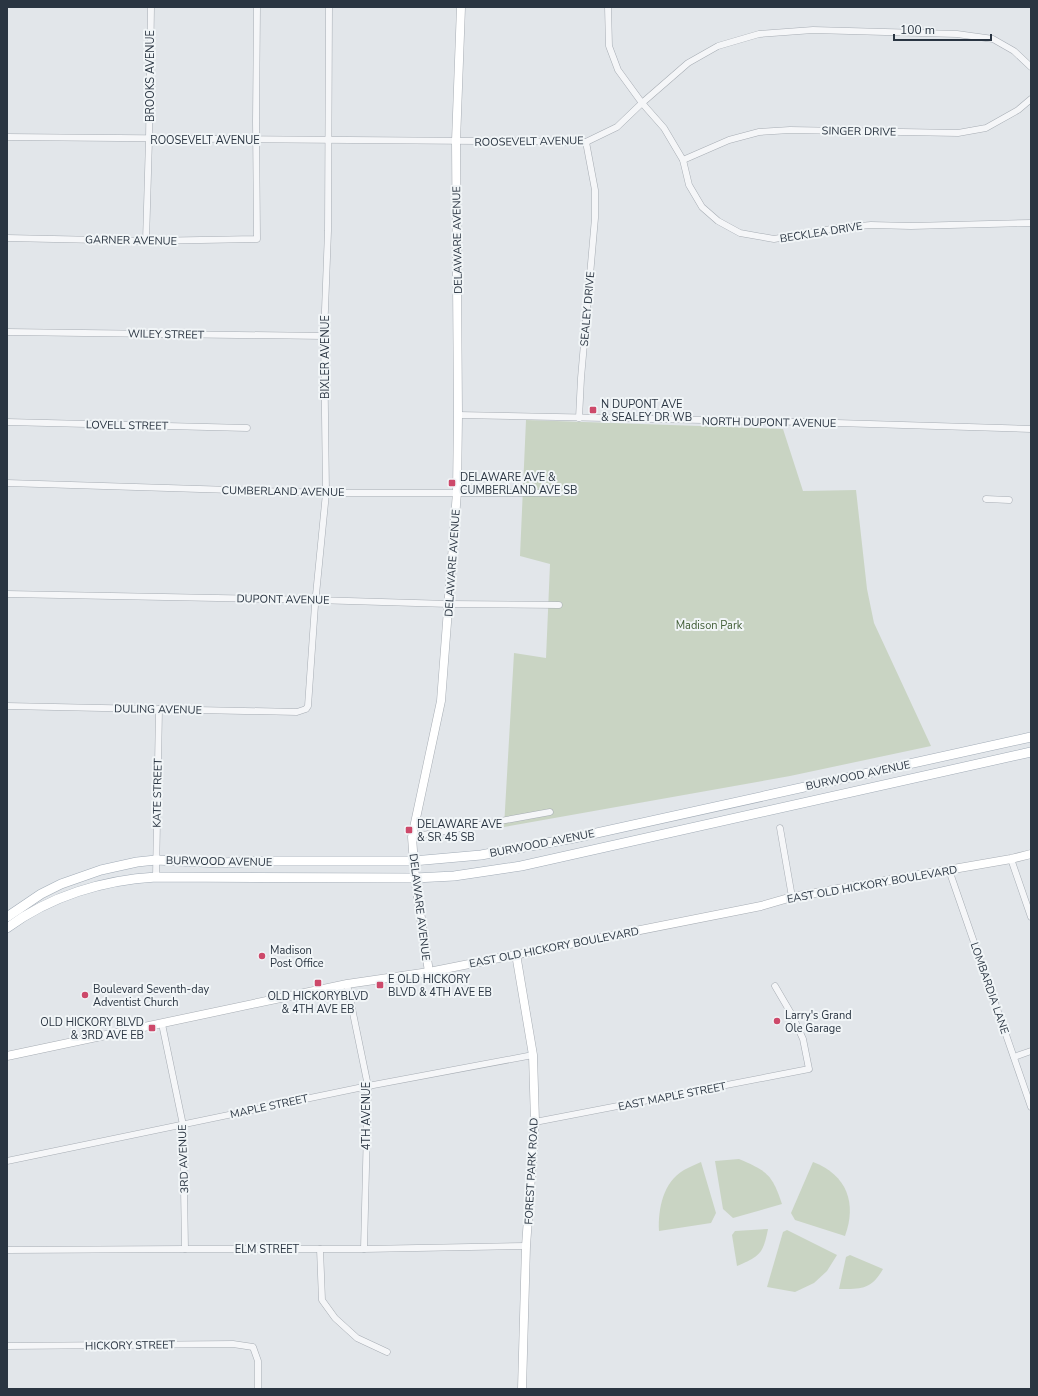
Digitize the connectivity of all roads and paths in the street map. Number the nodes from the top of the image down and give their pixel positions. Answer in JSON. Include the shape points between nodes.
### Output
{"nodes":[{"id":1,"x":151,"y":7,"type":"edge"},
{"id":2,"x":257,"y":7,"type":"edge"},
{"id":3,"x":329,"y":7,"type":"edge"},
{"id":4,"x":461,"y":7,"type":"edge"},
{"id":5,"x":608,"y":7,"type":"edge"},
{"id":6,"x":1031,"y":67,"type":"edge"},
{"id":7,"x":1031,"y":99,"type":"edge"},
{"id":8,"x":642,"y":103,"type":"junction"},
{"id":9,"x":7,"y":137,"type":"edge"},
{"id":10,"x":149,"y":139,"type":"junction"},
{"id":11,"x":327,"y":139,"type":"junction"},
{"id":12,"x":256,"y":140,"type":"junction"},
{"id":13,"x":456,"y":141,"type":"junction"},
{"id":14,"x":586,"y":142,"type":"junction"},
{"id":15,"x":684,"y":160,"type":"junction"},
{"id":16,"x":1031,"y":223,"type":"edge"},
{"id":17,"x":7,"y":238,"type":"edge"},
{"id":18,"x":146,"y":241,"type":"junction"},
{"id":19,"x":7,"y":332,"type":"edge"},
{"id":20,"x":324,"y":336,"type":"junction"},
{"id":21,"x":458,"y":415,"type":"junction"},
{"id":22,"x":579,"y":418,"type":"junction"},
{"id":23,"x":7,"y":422,"type":"edge"},
{"id":24,"x":247,"y":428,"type":"dead end"},
{"id":25,"x":996,"y":428,"type":"junction"},
{"id":26,"x":1031,"y":429,"type":"edge"},
{"id":27,"x":996,"y":435,"type":"dead end"},
{"id":28,"x":7,"y":483,"type":"edge"},
{"id":29,"x":326,"y":492,"type":"junction"},
{"id":30,"x":457,"y":492,"type":"junction"},
{"id":31,"x":559,"y":493,"type":"dead end"},
{"id":32,"x":986,"y":499,"type":"dead end"},
{"id":33,"x":1009,"y":500,"type":"dead end"},
{"id":34,"x":7,"y":594,"type":"edge"},
{"id":35,"x":315,"y":600,"type":"junction"},
{"id":36,"x":449,"y":604,"type":"junction"},
{"id":37,"x":559,"y":605,"type":"dead end"},
{"id":38,"x":7,"y":706,"type":"edge"},
{"id":39,"x":308,"y":706,"type":"joint"},
{"id":40,"x":159,"y":709,"type":"junction"},
{"id":41,"x":1031,"y":737,"type":"edge"},
{"id":42,"x":1031,"y":752,"type":"edge"},
{"id":43,"x":550,"y":812,"type":"dead end"},
{"id":44,"x":780,"y":828,"type":"dead end"},
{"id":45,"x":412,"y":837,"type":"junction"},
{"id":46,"x":1031,"y":854,"type":"edge"},
{"id":47,"x":1011,"y":859,"type":"junction"},
{"id":48,"x":156,"y":860,"type":"junction"},
{"id":49,"x":413,"y":861,"type":"junction"},
{"id":50,"x":949,"y":870,"type":"junction"},
{"id":51,"x":156,"y":877,"type":"junction"},
{"id":52,"x":415,"y":878,"type":"junction"},
{"id":53,"x":792,"y":897,"type":"junction"},
{"id":54,"x":7,"y":916,"type":"edge"},
{"id":55,"x":1031,"y":917,"type":"edge"},
{"id":56,"x":7,"y":928,"type":"edge"},
{"id":57,"x":516,"y":954,"type":"junction"},
{"id":58,"x":429,"y":972,"type":"junction"},
{"id":59,"x":347,"y":984,"type":"junction"},
{"id":60,"x":774,"y":986,"type":"dead end"},
{"id":61,"x":162,"y":1024,"type":"junction"},
{"id":62,"x":1031,"y":1051,"type":"edge"},
{"id":63,"x":533,"y":1055,"type":"junction"},
{"id":64,"x":7,"y":1056,"type":"edge"},
{"id":65,"x":1014,"y":1057,"type":"junction"},
{"id":66,"x":368,"y":1086,"type":"junction"},
{"id":67,"x":1031,"y":1106,"type":"edge"},
{"id":68,"x":535,"y":1122,"type":"junction"},
{"id":69,"x":183,"y":1125,"type":"junction"},
{"id":70,"x":7,"y":1161,"type":"edge"},
{"id":71,"x":526,"y":1246,"type":"junction"},
{"id":72,"x":185,"y":1249,"type":"junction"},
{"id":73,"x":320,"y":1249,"type":"junction"},
{"id":74,"x":364,"y":1249,"type":"junction"},
{"id":75,"x":7,"y":1250,"type":"edge"},
{"id":76,"x":7,"y":1346,"type":"edge"},
{"id":77,"x":387,"y":1352,"type":"dead end"},
{"id":78,"x":258,"y":1389,"type":"edge"},
{"id":79,"x":522,"y":1389,"type":"edge"}],
"edges":[{"from":1,"to":10,"type":"street","name":"BROOKS AVENUE"},
{"from":2,"to":12,"type":"street"},
{"from":3,"to":11,"type":"street","name":"BIXLER AVENUE"},
{"from":4,"to":13,"type":"street","name":"DELAWARE AVENUE"},
{"from":5,"to":8,"type":"street","name":"BECKLEA DRIVE","via":[[609,46],[618,70]]},
{"from":6,"to":8,"type":"street","name":"ROOSEVELT AVENUE","via":[[1014,51],[993,39],[956,34],[813,30],[759,34],[718,46],[688,63]]},
{"from":7,"to":15,"type":"street","name":"SINGER DRIVE","via":[[1018,110],[986,128],[958,133],[790,130],[758,132],[729,140]]},
{"from":8,"to":14,"type":"street","name":"ROOSEVELT AVENUE","via":[[617,127]]},
{"from":8,"to":15,"type":"street","name":"BECKLEA DRIVE","via":[[664,128]]},
{"from":9,"to":10,"type":"street","name":"ROOSEVELT AVENUE"},
{"from":10,"to":12,"type":"street","name":"ROOSEVELT AVENUE"},
{"from":10,"to":18,"type":"street","name":"BROOKS AVENUE"},
{"from":11,"to":12,"type":"street","name":"ROOSEVELT AVENUE"},
{"from":11,"to":13,"type":"street","name":"ROOSEVELT AVENUE"},
{"from":11,"to":20,"type":"street","name":"BIXLER AVENUE","via":[[328,231]]},
{"from":12,"to":18,"type":"street","name":"GARNER AVENUE","via":[[257,239]]},
{"from":13,"to":14,"type":"street","name":"ROOSEVELT AVENUE"},
{"from":13,"to":21,"type":"street","name":"DELAWARE AVENUE"},
{"from":14,"to":22,"type":"street","name":"SEALEY DRIVE","via":[[596,200]]},
{"from":15,"to":16,"type":"street","name":"BECKLEA DRIVE","via":[[689,184],[702,207],[718,221],[740,233],[759,237],[774,239],[871,225]]},
{"from":17,"to":18,"type":"street","name":"GARNER AVENUE"},
{"from":19,"to":20,"type":"street","name":"WILEY STREET"},
{"from":20,"to":29,"type":"street","name":"BIXLER AVENUE"},
{"from":21,"to":22,"type":"street","name":"NORTH DUPONT AVENUE"},
{"from":21,"to":30,"type":"street","name":"DELAWARE AVENUE"},
{"from":22,"to":25,"type":"street","name":"NORTH DUPONT AVENUE"},
{"from":23,"to":24,"type":"street","name":"LOVELL STREET"},
{"from":25,"to":26,"type":"street","name":"NORTH DUPONT AVENUE"},
{"from":25,"to":27,"type":"street"},
{"from":28,"to":29,"type":"street","name":"CUMBERLAND AVENUE"},
{"from":29,"to":30,"type":"street","name":"CUMBERLAND AVENUE"},
{"from":29,"to":35,"type":"street","name":"BIXLER AVENUE"},
{"from":30,"to":31,"type":"street","name":"CUMBERLAND AVENUE"},
{"from":30,"to":36,"type":"street","name":"DELAWARE AVENUE"},
{"from":32,"to":33,"type":"street"},
{"from":34,"to":35,"type":"street","name":"DUPONT AVENUE"},
{"from":35,"to":36,"type":"street","name":"DUPONT AVENUE"},
{"from":35,"to":39,"type":"street","name":"BIXLER AVENUE"},
{"from":36,"to":37,"type":"street","name":"DUPONT AVENUE"},
{"from":36,"to":45,"type":"street","name":"DELAWARE AVENUE","via":[[441,701]]},
{"from":38,"to":40,"type":"street","name":"DULING AVENUE"},
{"from":39,"to":40,"type":"street","name":"DULING AVENUE","via":[[297,712]]},
{"from":40,"to":48,"type":"street","name":"KATE STREET"},
{"from":41,"to":49,"type":"main road","name":"BURWOOD AVENUE","via":[[574,838],[482,855]]},
{"from":42,"to":52,"type":"main road","name":"BURWOOD AVENUE","via":[[521,866],[454,876]]},
{"from":43,"to":45,"type":"street"},
{"from":44,"to":53,"type":"street"},
{"from":45,"to":49,"type":"street","name":"DELAWARE AVENUE"},
{"from":46,"to":47,"type":"street","name":"EAST OLD HICKORY BOULEVARD"},
{"from":47,"to":50,"type":"street","name":"EAST OLD HICKORY BOULEVARD"},
{"from":47,"to":55,"type":"street"},
{"from":48,"to":49,"type":"main road","name":"BURWOOD AVENUE","via":[[221,863]]},
{"from":48,"to":51,"type":"street","name":"KATE STREET"},
{"from":48,"to":54,"type":"main road","name":"BURWOOD AVENUE","via":[[118,866],[84,876],[41,894]]},
{"from":49,"to":52,"type":"street","name":"DELAWARE AVENUE"},
{"from":50,"to":53,"type":"street","name":"EAST OLD HICKORY BOULEVARD"},
{"from":50,"to":65,"type":"street","name":"LOMBARDIA LANE"},
{"from":51,"to":52,"type":"main road","name":"BURWOOD AVENUE"},
{"from":51,"to":56,"type":"main road","name":"BURWOOD AVENUE","via":[[136,878],[88,888],[42,907]]},
{"from":52,"to":58,"type":"street","name":"DELAWARE AVENUE"},
{"from":53,"to":57,"type":"street","name":"EAST OLD HICKORY BOULEVARD","via":[[761,906]]},
{"from":57,"to":58,"type":"street","name":"EAST OLD HICKORY BOULEVARD"},
{"from":57,"to":63,"type":"street","name":"FOREST PARK ROAD"},
{"from":58,"to":59,"type":"street","name":"EAST OLD HICKORY BOULEVARD"},
{"from":59,"to":61,"type":"street","name":"EAST OLD HICKORY BOULEVARD"},
{"from":59,"to":66,"type":"street","name":"4TH AVENUE"},
{"from":60,"to":68,"type":"street","name":"EAST MAPLE STREET","via":[[803,1039],[809,1069]]},
{"from":61,"to":64,"type":"street","name":"EAST OLD HICKORY BOULEVARD"},
{"from":61,"to":69,"type":"street","name":"3RD AVENUE"},
{"from":62,"to":65,"type":"street"},
{"from":63,"to":66,"type":"street","name":"MAPLE STREET"},
{"from":63,"to":68,"type":"street","name":"FOREST PARK ROAD"},
{"from":65,"to":67,"type":"street","name":"LOMBARDIA LANE"},
{"from":66,"to":69,"type":"street","name":"MAPLE STREET"},
{"from":66,"to":74,"type":"street","name":"4TH AVENUE"},
{"from":68,"to":71,"type":"street","name":"FOREST PARK ROAD"},
{"from":69,"to":70,"type":"street","name":"MAPLE STREET"},
{"from":69,"to":72,"type":"street","name":"3RD AVENUE"},
{"from":71,"to":74,"type":"street","name":"ELM STREET"},
{"from":71,"to":79,"type":"street","name":"FOREST PARK ROAD"},
{"from":72,"to":73,"type":"street","name":"ELM STREET"},
{"from":72,"to":75,"type":"street","name":"ELM STREET"},
{"from":73,"to":74,"type":"street","name":"ELM STREET"},
{"from":73,"to":77,"type":"street","via":[[322,1300],[335,1318],[356,1338]]},
{"from":76,"to":78,"type":"street","name":"HICKORY STREET","via":[[233,1344],[253,1347],[258,1361]]}]}
